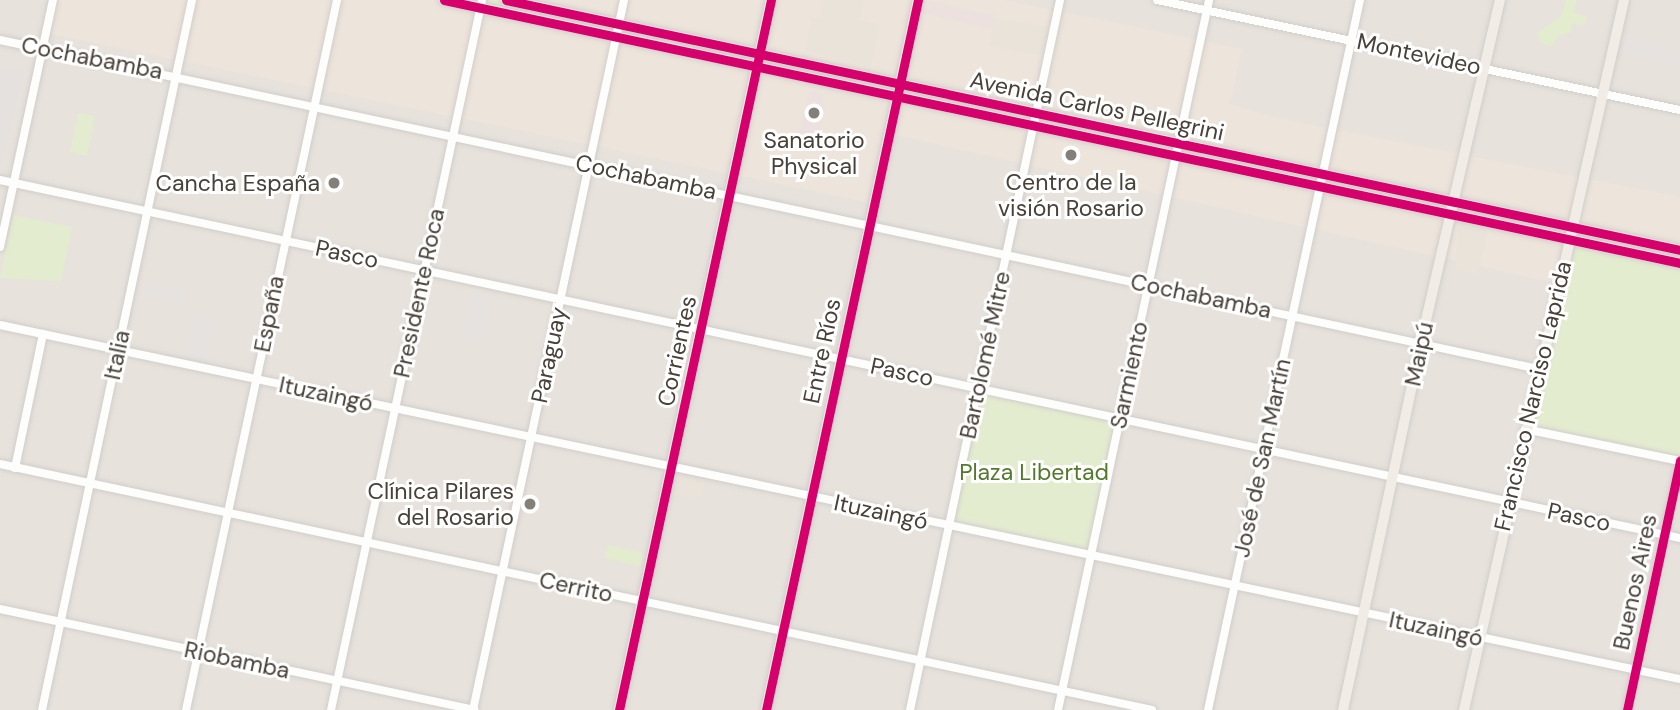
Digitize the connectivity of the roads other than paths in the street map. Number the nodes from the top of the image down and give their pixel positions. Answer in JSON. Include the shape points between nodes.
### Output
{"nodes":[{"id":1,"x":53,"y":0,"type":"edge"},
{"id":2,"x":192,"y":0,"type":"edge"},
{"id":3,"x":337,"y":0,"type":"edge"},
{"id":4,"x":444,"y":0,"type":"edge"},
{"id":5,"x":506,"y":0,"type":"edge"},
{"id":6,"x":624,"y":0,"type":"edge"},
{"id":7,"x":771,"y":0,"type":"edge"},
{"id":8,"x":918,"y":0,"type":"edge"},
{"id":9,"x":1060,"y":0,"type":"edge"},
{"id":10,"x":1157,"y":0,"type":"edge"},
{"id":11,"x":1209,"y":0,"type":"edge"},
{"id":12,"x":1360,"y":0,"type":"edge"},
{"id":13,"x":1500,"y":0,"type":"edge"},
{"id":14,"x":1624,"y":0,"type":"edge"},
{"id":15,"x":481,"y":4,"type":"edge"},
{"id":16,"x":1207,"y":10,"type":"junction"},
{"id":17,"x":619,"y":24,"type":"junction"},
{"id":18,"x":617,"y":37,"type":"junction"},
{"id":19,"x":0,"y":40,"type":"edge"},
{"id":20,"x":1351,"y":40,"type":"junction"},
{"id":21,"x":43,"y":48,"type":"junction"},
{"id":22,"x":760,"y":54,"type":"junction"},
{"id":23,"x":758,"y":67,"type":"junction"},
{"id":24,"x":1485,"y":68,"type":"junction"},
{"id":25,"x":176,"y":75,"type":"junction"},
{"id":26,"x":900,"y":84,"type":"junction"},
{"id":27,"x":1602,"y":93,"type":"junction"},
{"id":28,"x":897,"y":96,"type":"junction"},
{"id":29,"x":315,"y":105,"type":"junction"},
{"id":30,"x":1680,"y":110,"type":"edge"},
{"id":31,"x":1037,"y":113,"type":"junction"},
{"id":32,"x":1034,"y":125,"type":"junction"},
{"id":33,"x":453,"y":135,"type":"junction"},
{"id":34,"x":1179,"y":143,"type":"junction"},
{"id":35,"x":1176,"y":156,"type":"junction"},
{"id":36,"x":589,"y":164,"type":"junction"},
{"id":37,"x":1322,"y":174,"type":"junction"},
{"id":38,"x":0,"y":180,"type":"edge"},
{"id":39,"x":14,"y":183,"type":"junction"},
{"id":40,"x":1319,"y":186,"type":"junction"},
{"id":41,"x":730,"y":195,"type":"junction"},
{"id":42,"x":1453,"y":202,"type":"junction"},
{"id":43,"x":146,"y":211,"type":"junction"},
{"id":44,"x":1450,"y":215,"type":"junction"},
{"id":45,"x":869,"y":225,"type":"junction"},
{"id":46,"x":1571,"y":227,"type":"junction"},
{"id":47,"x":284,"y":240,"type":"junction"},
{"id":48,"x":1568,"y":240,"type":"junction"},
{"id":49,"x":0,"y":247,"type":"edge"},
{"id":50,"x":1680,"y":250,"type":"edge"},
{"id":51,"x":1006,"y":256,"type":"junction"},
{"id":52,"x":1680,"y":263,"type":"edge"},
{"id":53,"x":424,"y":270,"type":"junction"},
{"id":54,"x":1149,"y":285,"type":"junction"},
{"id":55,"x":561,"y":299,"type":"junction"},
{"id":56,"x":1292,"y":315,"type":"junction"},
{"id":57,"x":0,"y":325,"type":"edge"},
{"id":58,"x":701,"y":329,"type":"junction"},
{"id":59,"x":43,"y":334,"type":"junction"},
{"id":60,"x":1421,"y":342,"type":"junction"},
{"id":61,"x":118,"y":350,"type":"junction"},
{"id":62,"x":839,"y":359,"type":"junction"},
{"id":63,"x":1538,"y":369,"type":"junction"},
{"id":64,"x":256,"y":379,"type":"junction"},
{"id":65,"x":977,"y":388,"type":"junction"},
{"id":66,"x":395,"y":408,"type":"junction"},
{"id":67,"x":1119,"y":419,"type":"junction"},
{"id":68,"x":1525,"y":429,"type":"junction"},
{"id":69,"x":531,"y":438,"type":"junction"},
{"id":70,"x":1263,"y":450,"type":"junction"},
{"id":71,"x":1680,"y":461,"type":"edge"},
{"id":72,"x":0,"y":464,"type":"edge"},
{"id":73,"x":672,"y":467,"type":"junction"},
{"id":74,"x":15,"y":468,"type":"junction"},
{"id":75,"x":1392,"y":477,"type":"junction"},
{"id":76,"x":90,"y":484,"type":"junction"},
{"id":77,"x":811,"y":497,"type":"junction"},
{"id":78,"x":1509,"y":502,"type":"junction"},
{"id":79,"x":228,"y":513,"type":"junction"},
{"id":80,"x":948,"y":527,"type":"junction"},
{"id":81,"x":1664,"y":535,"type":"junction"},
{"id":82,"x":1680,"y":538,"type":"edge"},
{"id":83,"x":366,"y":542,"type":"junction"},
{"id":84,"x":1091,"y":555,"type":"junction"},
{"id":85,"x":503,"y":572,"type":"junction"},
{"id":86,"x":1235,"y":585,"type":"junction"},
{"id":87,"x":643,"y":601,"type":"junction"},
{"id":88,"x":0,"y":609,"type":"edge"},
{"id":89,"x":1364,"y":614,"type":"junction"},
{"id":90,"x":60,"y":622,"type":"junction"},
{"id":91,"x":783,"y":631,"type":"junction"},
{"id":92,"x":1479,"y":638,"type":"junction"},
{"id":93,"x":199,"y":652,"type":"junction"},
{"id":94,"x":920,"y":661,"type":"junction"},
{"id":95,"x":1636,"y":670,"type":"junction"},
{"id":96,"x":1680,"y":679,"type":"edge"},
{"id":97,"x":337,"y":681,"type":"junction"},
{"id":98,"x":1062,"y":691,"type":"junction"},
{"id":99,"x":42,"y":710,"type":"edge"},
{"id":100,"x":187,"y":710,"type":"edge"},
{"id":101,"x":331,"y":710,"type":"edge"},
{"id":102,"x":474,"y":710,"type":"edge"},
{"id":103,"x":620,"y":710,"type":"edge"},
{"id":104,"x":766,"y":710,"type":"edge"},
{"id":105,"x":910,"y":710,"type":"edge"},
{"id":106,"x":1058,"y":710,"type":"edge"},
{"id":107,"x":1152,"y":710,"type":"edge"},
{"id":108,"x":1208,"y":710,"type":"edge"},
{"id":109,"x":1343,"y":710,"type":"edge"},
{"id":110,"x":1464,"y":710,"type":"edge"},
{"id":111,"x":1627,"y":710,"type":"edge"}],
"edges":[{"from":1,"to":21,"type":"street"},
{"from":2,"to":25,"type":"street","name":"Italia"},
{"from":3,"to":29,"type":"street","name":"España"},
{"from":4,"to":15,"type":"main road","name":"Avenida Carlos Pellegrini"},
{"from":5,"to":17,"type":"main road","name":"Avenida Carlos Pellegrini"},
{"from":6,"to":17,"type":"street","name":"Paraguay"},
{"from":7,"to":22,"type":"main road","name":"Corrientes"},
{"from":8,"to":26,"type":"main road","name":"Entre Ríos"},
{"from":9,"to":31,"type":"street","name":"Bartolomé Mitre"},
{"from":10,"to":16,"type":"street","name":"Montevideo"},
{"from":11,"to":16,"type":"street","name":"Sarmiento"},
{"from":12,"to":20,"type":"street","name":"José de San Martín"},
{"from":13,"to":24,"type":"main road","name":"Maipú"},
{"from":14,"to":27,"type":"main road","name":"Francisco Narciso Laprida"},
{"from":15,"to":18,"type":"main road","name":"Avenida Carlos Pellegrini"},
{"from":15,"to":33,"type":"street","name":"Presidente Roca"},
{"from":16,"to":20,"type":"street","name":"Montevideo"},
{"from":16,"to":34,"type":"street","name":"Sarmiento"},
{"from":17,"to":18,"type":"street","name":"Paraguay"},
{"from":17,"to":22,"type":"main road","name":"Avenida Carlos Pellegrini"},
{"from":18,"to":23,"type":"main road","name":"Avenida Carlos Pellegrini"},
{"from":18,"to":36,"type":"street","name":"Paraguay"},
{"from":19,"to":21,"type":"street","name":"Cochabamba"},
{"from":20,"to":24,"type":"street","name":"Montevideo"},
{"from":20,"to":37,"type":"street","name":"José de San Martín"},
{"from":21,"to":25,"type":"street","name":"Cochabamba"},
{"from":21,"to":39,"type":"street"},
{"from":22,"to":23,"type":"main road","name":"Corrientes"},
{"from":22,"to":26,"type":"main road","name":"Avenida Carlos Pellegrini"},
{"from":23,"to":28,"type":"main road","name":"Avenida Carlos Pellegrini"},
{"from":23,"to":41,"type":"main road","name":"Corrientes"},
{"from":24,"to":27,"type":"street","name":"Montevideo"},
{"from":24,"to":42,"type":"main road","name":"Maipú"},
{"from":25,"to":29,"type":"street","name":"Cochabamba"},
{"from":25,"to":43,"type":"street","name":"Italia"},
{"from":26,"to":28,"type":"main road","name":"Entre Ríos"},
{"from":26,"to":31,"type":"main road","name":"Avenida Carlos Pellegrini"},
{"from":27,"to":30,"type":"street","name":"Montevideo"},
{"from":27,"to":46,"type":"main road","name":"Francisco Narciso Laprida"},
{"from":28,"to":32,"type":"main road","name":"Avenida Carlos Pellegrini"},
{"from":28,"to":45,"type":"main road","name":"Entre Ríos"},
{"from":29,"to":33,"type":"street","name":"Cochabamba"},
{"from":29,"to":47,"type":"street","name":"España"},
{"from":31,"to":32,"type":"street","name":"Bartolomé Mitre"},
{"from":31,"to":34,"type":"main road","name":"Avenida Carlos Pellegrini"},
{"from":32,"to":35,"type":"main road","name":"Avenida Carlos Pellegrini"},
{"from":32,"to":51,"type":"street","name":"Bartolomé Mitre"},
{"from":33,"to":36,"type":"street","name":"Cochabamba"},
{"from":33,"to":53,"type":"street","name":"Presidente Roca"},
{"from":34,"to":35,"type":"street","name":"Sarmiento"},
{"from":34,"to":37,"type":"main road","name":"Avenida Carlos Pellegrini"},
{"from":35,"to":40,"type":"main road","name":"Avenida Carlos Pellegrini"},
{"from":35,"to":54,"type":"street","name":"Sarmiento"},
{"from":36,"to":41,"type":"street","name":"Cochabamba"},
{"from":36,"to":55,"type":"street","name":"Paraguay"},
{"from":37,"to":40,"type":"street","name":"José de San Martín"},
{"from":37,"to":42,"type":"main road","name":"Avenida Carlos Pellegrini"},
{"from":38,"to":39,"type":"street","name":"Pasco"},
{"from":39,"to":43,"type":"street","name":"Pasco"},
{"from":39,"to":49,"type":"street"},
{"from":40,"to":44,"type":"main road","name":"Avenida Carlos Pellegrini"},
{"from":40,"to":56,"type":"street","name":"José de San Martín"},
{"from":41,"to":45,"type":"street","name":"Cochabamba"},
{"from":41,"to":58,"type":"main road","name":"Corrientes"},
{"from":42,"to":44,"type":"main road","name":"Maipú"},
{"from":42,"to":46,"type":"main road","name":"Avenida Carlos Pellegrini"},
{"from":43,"to":47,"type":"street","name":"Pasco"},
{"from":43,"to":61,"type":"street","name":"Italia"},
{"from":44,"to":48,"type":"main road","name":"Avenida Carlos Pellegrini"},
{"from":44,"to":60,"type":"main road","name":"Maipú"},
{"from":45,"to":51,"type":"street","name":"Cochabamba"},
{"from":45,"to":62,"type":"main road","name":"Entre Ríos"},
{"from":46,"to":48,"type":"main road","name":"Francisco Narciso Laprida"},
{"from":46,"to":50,"type":"main road","name":"Avenida Carlos Pellegrini"},
{"from":47,"to":53,"type":"street","name":"Pasco"},
{"from":47,"to":64,"type":"street","name":"España"},
{"from":48,"to":52,"type":"main road","name":"Avenida Carlos Pellegrini"},
{"from":48,"to":63,"type":"main road","name":"Francisco Narciso Laprida"},
{"from":51,"to":54,"type":"street","name":"Cochabamba"},
{"from":51,"to":65,"type":"street","name":"Bartolomé Mitre"},
{"from":53,"to":55,"type":"street","name":"Pasco"},
{"from":53,"to":66,"type":"street","name":"Presidente Roca"},
{"from":54,"to":56,"type":"street","name":"Cochabamba"},
{"from":54,"to":67,"type":"street","name":"Sarmiento"},
{"from":55,"to":58,"type":"street","name":"Pasco"},
{"from":55,"to":69,"type":"street","name":"Paraguay"},
{"from":56,"to":60,"type":"street","name":"Cochabamba"},
{"from":56,"to":70,"type":"street","name":"José de San Martín"},
{"from":57,"to":59,"type":"street","name":"Ituzaingó"},
{"from":58,"to":62,"type":"street","name":"Pasco"},
{"from":58,"to":73,"type":"main road","name":"Corrientes"},
{"from":59,"to":61,"type":"street","name":"Ituzaingó"},
{"from":59,"to":74,"type":"street"},
{"from":60,"to":63,"type":"street","name":"Cochabamba"},
{"from":60,"to":75,"type":"main road","name":"Maipú"},
{"from":61,"to":64,"type":"street","name":"Ituzaingó"},
{"from":61,"to":76,"type":"street","name":"Italia"},
{"from":62,"to":65,"type":"street","name":"Pasco"},
{"from":62,"to":77,"type":"main road","name":"Entre Ríos"},
{"from":63,"to":68,"type":"main road","name":"Francisco Narciso Laprida"},
{"from":64,"to":66,"type":"street","name":"Ituzaingó"},
{"from":64,"to":79,"type":"street","name":"España"},
{"from":65,"to":67,"type":"street","name":"Pasco"},
{"from":65,"to":80,"type":"street","name":"Bartolomé Mitre"},
{"from":66,"to":69,"type":"street","name":"Ituzaingó"},
{"from":66,"to":83,"type":"street","name":"Presidente Roca"},
{"from":67,"to":70,"type":"street","name":"Pasco"},
{"from":67,"to":84,"type":"street","name":"Sarmiento"},
{"from":68,"to":71,"type":"street"},
{"from":68,"to":78,"type":"main road","name":"Francisco Narciso Laprida"},
{"from":69,"to":73,"type":"street","name":"Ituzaingó"},
{"from":69,"to":85,"type":"street","name":"Paraguay"},
{"from":70,"to":75,"type":"street","name":"Pasco"},
{"from":70,"to":86,"type":"street","name":"José de San Martín"},
{"from":71,"to":81,"type":"street","name":"Buenos Aires"},
{"from":72,"to":74,"type":"street","name":"Cerrito"},
{"from":73,"to":77,"type":"street","name":"Ituzaingó"},
{"from":73,"to":87,"type":"main road","name":"Corrientes"},
{"from":74,"to":76,"type":"street","name":"Cerrito"},
{"from":75,"to":78,"type":"street","name":"Pasco"},
{"from":75,"to":89,"type":"main road","name":"Maipú"},
{"from":76,"to":79,"type":"street","name":"Cerrito"},
{"from":76,"to":90,"type":"street","name":"Italia"},
{"from":77,"to":80,"type":"street","name":"Ituzaingó"},
{"from":77,"to":91,"type":"main road","name":"Entre Ríos"},
{"from":78,"to":81,"type":"street","name":"Pasco"},
{"from":78,"to":92,"type":"main road","name":"Francisco Narciso Laprida"},
{"from":79,"to":83,"type":"street","name":"Cerrito"},
{"from":79,"to":93,"type":"street","name":"España"},
{"from":80,"to":84,"type":"street","name":"Ituzaingó"},
{"from":80,"to":94,"type":"street","name":"Bartolomé Mitre"},
{"from":81,"to":82,"type":"street","name":"Pasco"},
{"from":81,"to":95,"type":"street","name":"Buenos Aires"},
{"from":83,"to":85,"type":"street","name":"Cerrito"},
{"from":83,"to":97,"type":"street","name":"Presidente Roca"},
{"from":84,"to":86,"type":"street","name":"Ituzaingó"},
{"from":84,"to":98,"type":"street","name":"Sarmiento"},
{"from":85,"to":87,"type":"street","name":"Cerrito"},
{"from":85,"to":102,"type":"street","name":"Paraguay"},
{"from":86,"to":89,"type":"street","name":"Ituzaingó"},
{"from":86,"to":108,"type":"street","name":"José de San Martín"},
{"from":87,"to":91,"type":"street","name":"Cerrito"},
{"from":87,"to":103,"type":"main road","name":"Corrientes"},
{"from":88,"to":90,"type":"street","name":"Riobamba"},
{"from":89,"to":92,"type":"street","name":"Ituzaingó"},
{"from":89,"to":109,"type":"main road","name":"Maipú"},
{"from":90,"to":93,"type":"street","name":"Riobamba"},
{"from":90,"to":99,"type":"street","name":"Italia"},
{"from":91,"to":94,"type":"street","name":"Cerrito"},
{"from":91,"to":104,"type":"main road","name":"Entre Ríos"},
{"from":92,"to":95,"type":"street","name":"Ituzaingó"},
{"from":92,"to":110,"type":"main road","name":"Francisco Narciso Laprida"},
{"from":93,"to":97,"type":"street","name":"Riobamba"},
{"from":93,"to":100,"type":"street","name":"España"},
{"from":94,"to":98,"type":"street","name":"Cerrito"},
{"from":94,"to":105,"type":"street","name":"Bartolomé Mitre"},
{"from":95,"to":96,"type":"street","name":"Ituzaingó"},
{"from":95,"to":111,"type":"street","name":"Buenos Aires"},
{"from":97,"to":101,"type":"street","name":"Presidente Roca"},
{"from":97,"to":102,"type":"street","name":"Riobamba"},
{"from":98,"to":106,"type":"street","name":"Sarmiento"},
{"from":98,"to":107,"type":"street","name":"Cerrito"}]}
